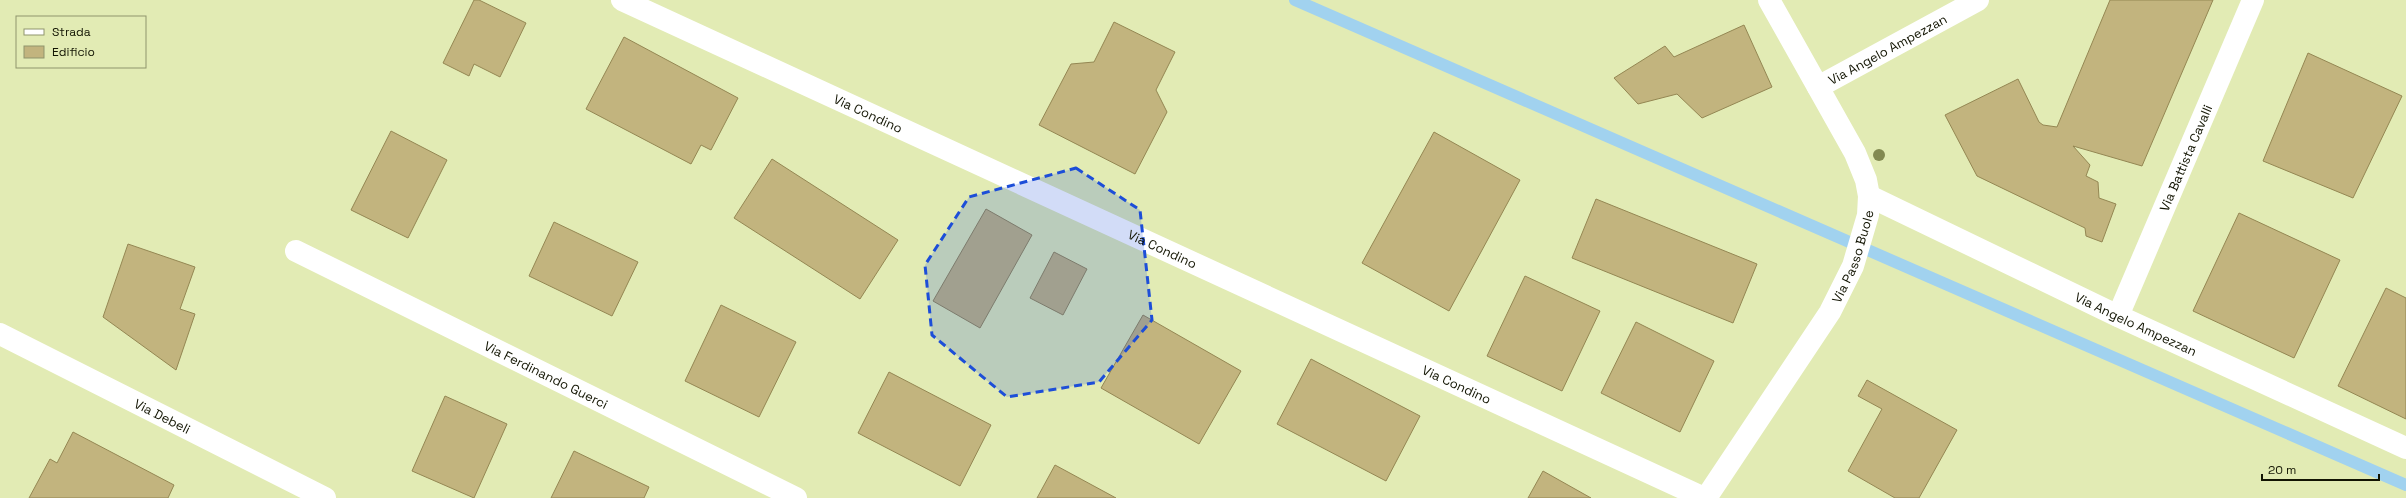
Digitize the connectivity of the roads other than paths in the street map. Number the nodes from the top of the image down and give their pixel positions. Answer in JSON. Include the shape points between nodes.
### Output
{"nodes":[{"id":1,"x":622,"y":0,"type":"edge"},
{"id":2,"x":1769,"y":0,"type":"edge"},
{"id":3,"x":1978,"y":0,"type":"edge"},
{"id":4,"x":2253,"y":0,"type":"edge"},
{"id":5,"x":1818,"y":87,"type":"junction"},
{"id":6,"x":1868,"y":206,"type":"junction"},
{"id":7,"x":296,"y":251,"type":"dead end"},
{"id":8,"x":2118,"y":316,"type":"junction"},
{"id":9,"x":0,"y":334,"type":"edge"},
{"id":10,"x":2406,"y":448,"type":"edge"},
{"id":11,"x":325,"y":498,"type":"edge"},
{"id":12,"x":796,"y":498,"type":"edge"},
{"id":13,"x":1705,"y":498,"type":"edge"}],
"edges":[{"from":1,"to":13,"type":"street","name":"Via Condino"},
{"from":2,"to":5,"type":"street","name":"Via Passo Buole"},
{"from":3,"to":5,"type":"street","name":"Via Angelo Ampezzan"},
{"from":4,"to":8,"type":"street","name":"Via Battista Cavalli"},
{"from":5,"to":6,"type":"street","name":"Via Passo Buole","via":[[1865,176]]},
{"from":6,"to":8,"type":"street","name":"Via Angelo Ampezzan"},
{"from":6,"to":13,"type":"street","name":"Via Passo Buole","via":[[1858,252],[1830,312]]},
{"from":7,"to":12,"type":"street","name":"Via Ferdinando Guerci"},
{"from":8,"to":10,"type":"street","name":"Via Angelo Ampezzan"},
{"from":9,"to":11,"type":"street","name":"Via Debeli"}]}
